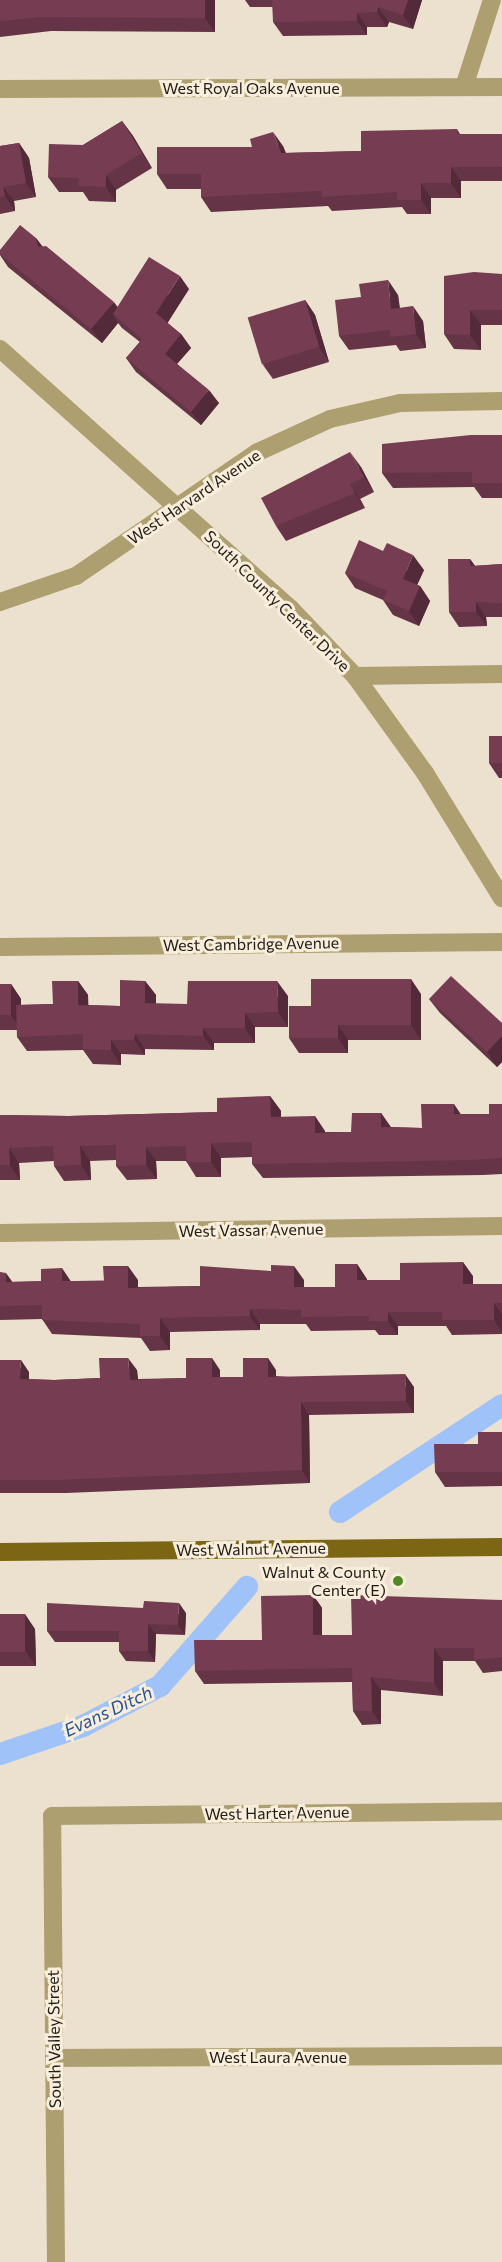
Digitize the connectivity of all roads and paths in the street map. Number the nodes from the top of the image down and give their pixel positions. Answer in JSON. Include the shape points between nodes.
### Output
{"nodes":[{"id":1,"x":492,"y":0,"type":"edge"},
{"id":2,"x":464,"y":87,"type":"junction"},
{"id":3,"x":502,"y":87,"type":"edge"},
{"id":4,"x":0,"y":89,"type":"edge"},
{"id":5,"x":0,"y":349,"type":"edge"},
{"id":6,"x":502,"y":401,"type":"edge"},
{"id":7,"x":180,"y":508,"type":"junction"},
{"id":8,"x":0,"y":602,"type":"edge"},
{"id":9,"x":502,"y":674,"type":"edge"},
{"id":10,"x":355,"y":676,"type":"junction"},
{"id":11,"x":502,"y":898,"type":"edge"},
{"id":12,"x":502,"y":942,"type":"edge"},
{"id":13,"x":0,"y":947,"type":"edge"},
{"id":14,"x":502,"y":1226,"type":"edge"},
{"id":15,"x":0,"y":1233,"type":"edge"},
{"id":16,"x":502,"y":1547,"type":"edge"},
{"id":17,"x":0,"y":1552,"type":"edge"},
{"id":18,"x":502,"y":1811,"type":"edge"},
{"id":19,"x":52,"y":1816,"type":"joint"},
{"id":20,"x":502,"y":2056,"type":"edge"},
{"id":21,"x":54,"y":2058,"type":"junction"},
{"id":22,"x":56,"y":2262,"type":"edge"}],
"edges":[{"from":1,"to":2,"type":"street"},
{"from":2,"to":3,"type":"street","name":"West Royal Oaks Avenue"},
{"from":2,"to":4,"type":"street","name":"West Royal Oaks Avenue"},
{"from":5,"to":7,"type":"street","name":"South County Center Drive"},
{"from":6,"to":7,"type":"street","name":"West Harvard Avenue","via":[[400,403],[330,419],[258,452]]},
{"from":7,"to":8,"type":"street","name":"West Harvard Avenue","via":[[76,576]]},
{"from":7,"to":10,"type":"street","name":"South County Center Drive"},
{"from":9,"to":10,"type":"street"},
{"from":10,"to":11,"type":"street","name":"South County Center Drive","via":[[425,773]]},
{"from":12,"to":13,"type":"street","name":"West Cambridge Avenue"},
{"from":14,"to":15,"type":"street","name":"West Vassar Avenue"},
{"from":16,"to":17,"type":"main road","name":"West Walnut Avenue"},
{"from":18,"to":19,"type":"street","name":"West Harter Avenue"},
{"from":19,"to":21,"type":"street","name":"South Valley Street"},
{"from":20,"to":21,"type":"street","name":"West Laura Avenue"},
{"from":21,"to":22,"type":"street","name":"South Valley Street"}]}
